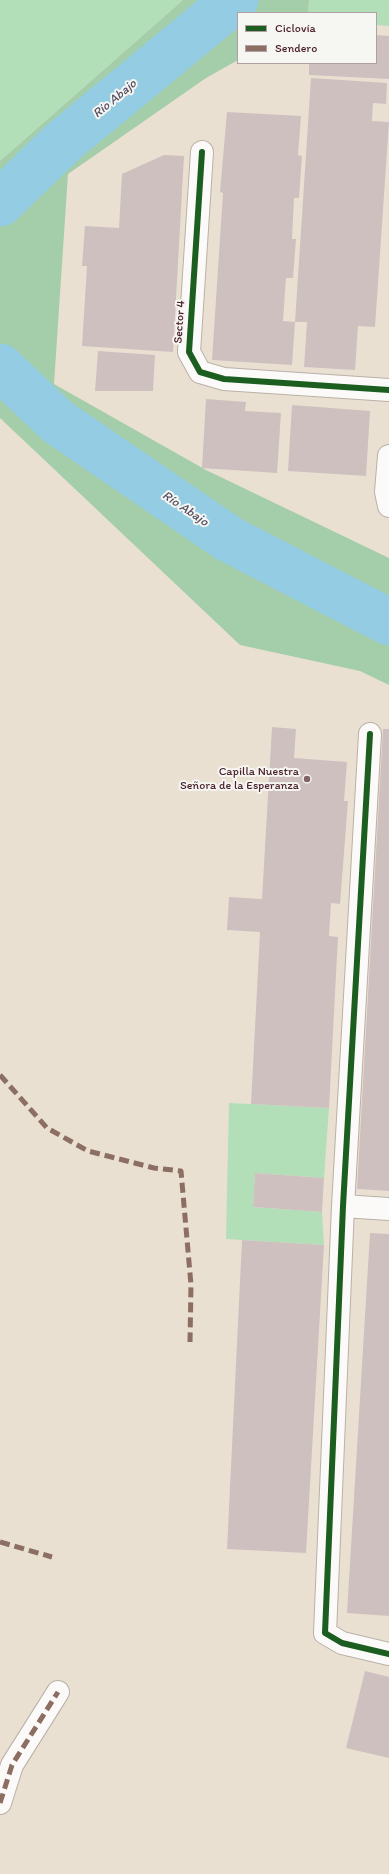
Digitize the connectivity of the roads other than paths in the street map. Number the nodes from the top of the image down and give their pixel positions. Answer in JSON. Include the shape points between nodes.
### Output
{"nodes":[{"id":1,"x":202,"y":152,"type":"dead end"},
{"id":2,"x":389,"y":390,"type":"edge"},
{"id":3,"x":389,"y":456,"type":"edge"},
{"id":4,"x":389,"y":506,"type":"edge"},
{"id":5,"x":370,"y":734,"type":"dead end"},
{"id":6,"x":343,"y":1206,"type":"junction"},
{"id":7,"x":389,"y":1209,"type":"edge"},
{"id":8,"x":389,"y":1654,"type":"edge"},
{"id":9,"x":58,"y":1692,"type":"dead end"},
{"id":10,"x":0,"y":1803,"type":"edge"}],
"edges":[{"from":1,"to":2,"type":"street","name":"Sector 4","via":[[190,352],[200,372],[224,379]]},
{"from":3,"to":4,"type":"street","via":[[386,492]]},
{"from":5,"to":6,"type":"street"},
{"from":6,"to":7,"type":"street"},
{"from":6,"to":8,"type":"street","via":[[325,1633],[342,1643]]},
{"from":9,"to":10,"type":"street","via":[[12,1764]]}]}
